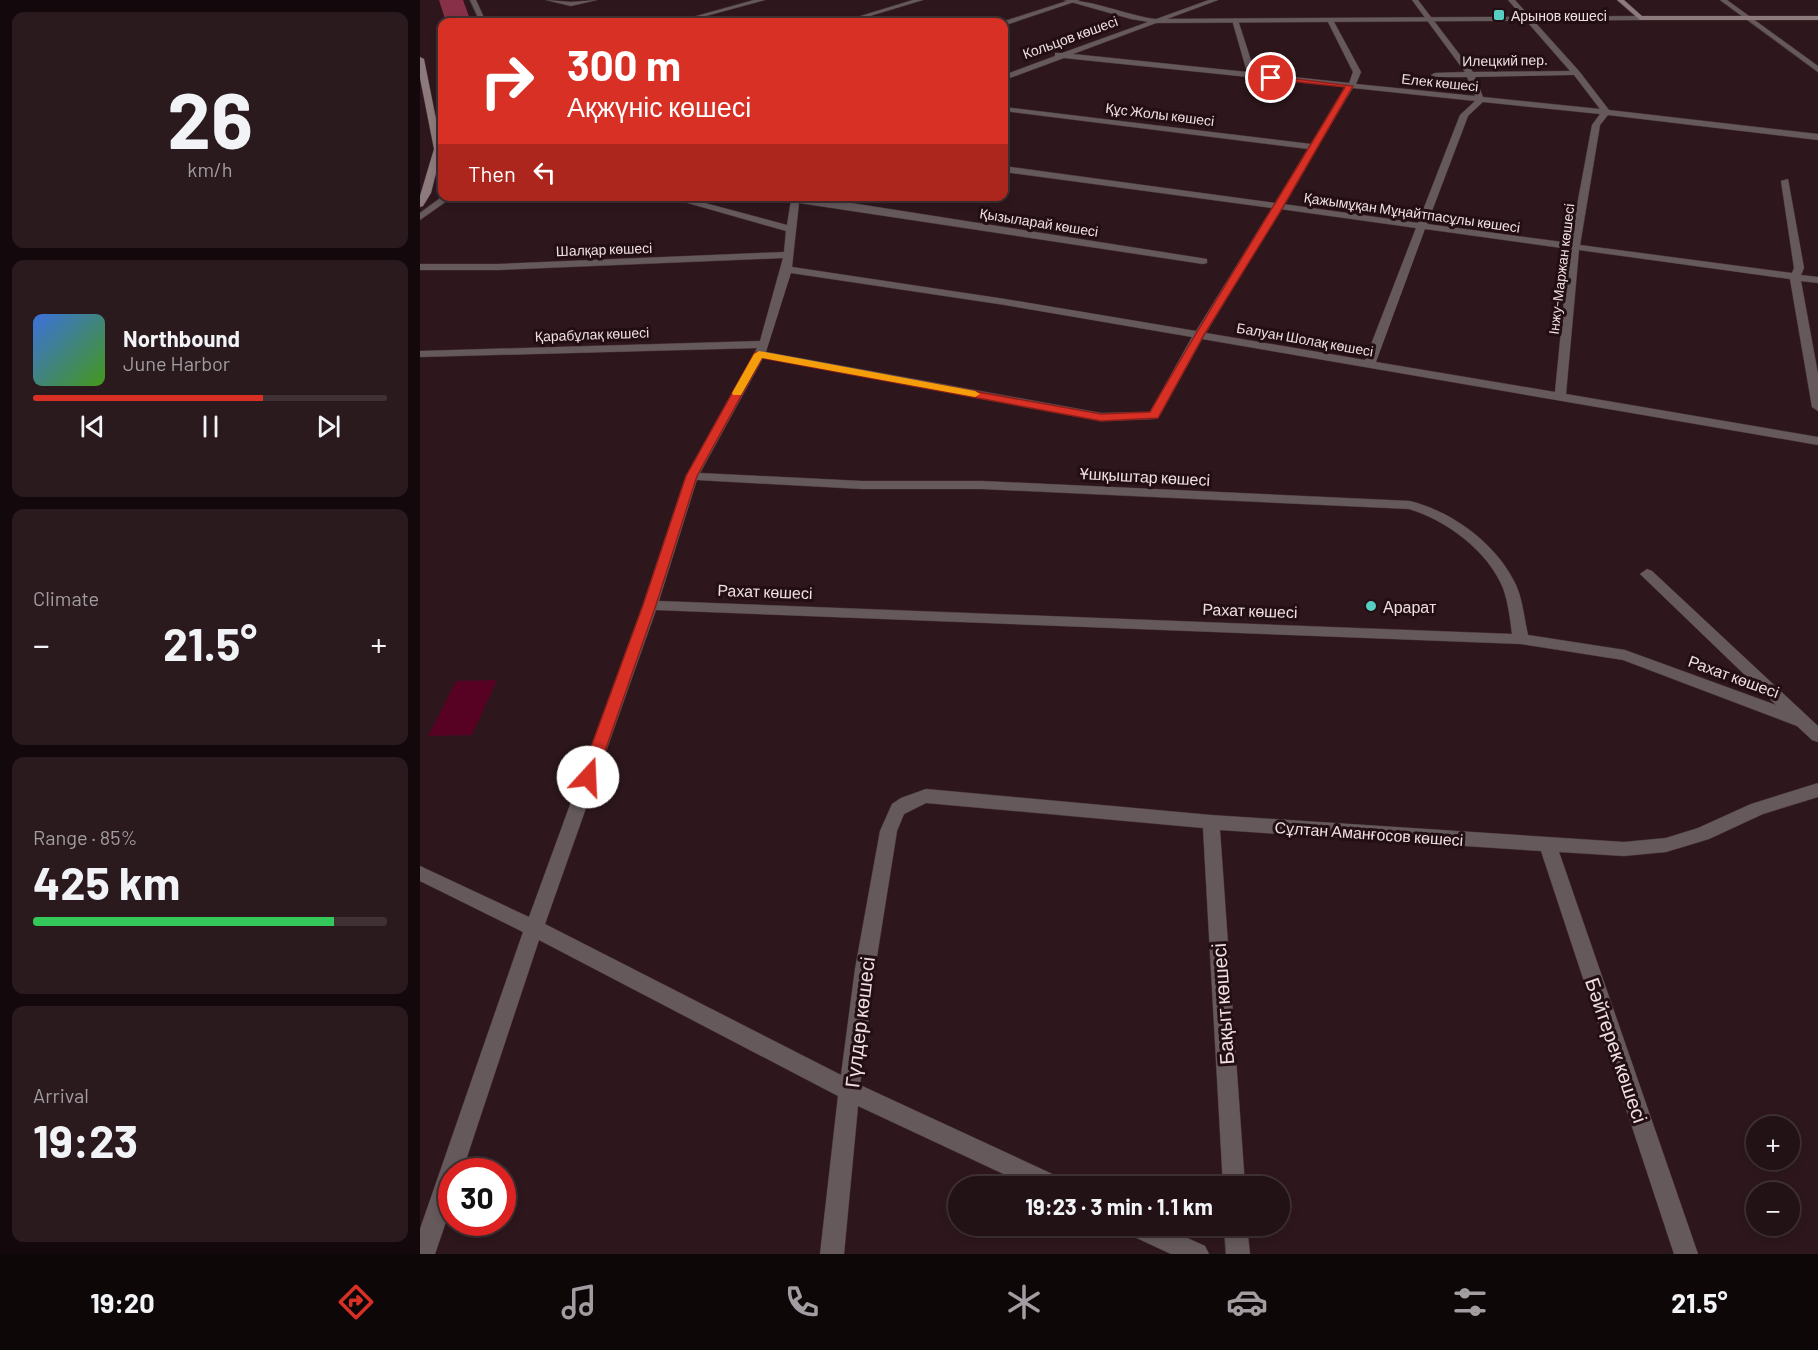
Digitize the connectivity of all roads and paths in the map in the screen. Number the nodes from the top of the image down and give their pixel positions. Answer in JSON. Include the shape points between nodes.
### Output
{"nodes":[{"id":1,"x":473,"y":0,"type":"edge"},
{"id":2,"x":549,"y":0,"type":"edge"},
{"id":3,"x":594,"y":0,"type":"edge"},
{"id":4,"x":762,"y":0,"type":"edge"},
{"id":5,"x":920,"y":0,"type":"edge"},
{"id":6,"x":1072,"y":0,"type":"edge"},
{"id":7,"x":1215,"y":0,"type":"edge"},
{"id":8,"x":1415,"y":0,"type":"edge"},
{"id":9,"x":1511,"y":0,"type":"edge"},
{"id":10,"x":1620,"y":0,"type":"edge"},
{"id":11,"x":1723,"y":0,"type":"edge"},
{"id":12,"x":481,"y":18,"type":"edge"},
{"id":13,"x":693,"y":18,"type":"edge"},
{"id":14,"x":858,"y":18,"type":"edge"},
{"id":15,"x":1528,"y":18,"type":"junction"},
{"id":16,"x":1640,"y":18,"type":"junction"},
{"id":17,"x":1746,"y":18,"type":"junction"},
{"id":18,"x":1818,"y":18,"type":"edge"},
{"id":19,"x":1429,"y":19,"type":"junction"},
{"id":20,"x":1235,"y":20,"type":"junction"},
{"id":21,"x":1330,"y":20,"type":"junction"},
{"id":22,"x":1155,"y":21,"type":"junction"},
{"id":23,"x":1008,"y":23,"type":"edge"},
{"id":24,"x":1058,"y":55,"type":"junction"},
{"id":25,"x":420,"y":59,"type":"edge"},
{"id":26,"x":1818,"y":70,"type":"edge"},
{"id":27,"x":1576,"y":73,"type":"junction"},
{"id":28,"x":1470,"y":74,"type":"junction"},
{"id":29,"x":1008,"y":75,"type":"edge"},
{"id":30,"x":1435,"y":75,"type":"dead end"},
{"id":31,"x":1252,"y":76,"type":"junction"},
{"id":32,"x":1349,"y":86,"type":"junction"},
{"id":33,"x":1416,"y":93,"type":"junction"},
{"id":34,"x":1480,"y":100,"type":"junction"},
{"id":35,"x":1412,"y":103,"type":"dead end"},
{"id":36,"x":1008,"y":109,"type":"edge"},
{"id":37,"x":1606,"y":112,"type":"junction"},
{"id":38,"x":438,"y":127,"type":"edge"},
{"id":39,"x":1818,"y":137,"type":"edge"},
{"id":40,"x":1312,"y":147,"type":"junction"},
{"id":41,"x":438,"y":148,"type":"edge"},
{"id":42,"x":1008,"y":170,"type":"edge"},
{"id":43,"x":1785,"y":181,"type":"dead end"},
{"id":44,"x":443,"y":201,"type":"edge"},
{"id":45,"x":687,"y":201,"type":"edge"},
{"id":46,"x":796,"y":201,"type":"edge"},
{"id":47,"x":820,"y":201,"type":"edge"},
{"id":48,"x":421,"y":202,"type":"edge"},
{"id":49,"x":1279,"y":207,"type":"junction"},
{"id":50,"x":420,"y":217,"type":"edge"},
{"id":51,"x":1423,"y":227,"type":"junction"},
{"id":52,"x":791,"y":229,"type":"junction"},
{"id":53,"x":1574,"y":248,"type":"junction"},
{"id":54,"x":789,"y":255,"type":"junction"},
{"id":55,"x":1203,"y":261,"type":"dead end"},
{"id":56,"x":420,"y":267,"type":"edge"},
{"id":57,"x":787,"y":269,"type":"junction"},
{"id":58,"x":1795,"y":277,"type":"junction"},
{"id":59,"x":1818,"y":280,"type":"edge"},
{"id":60,"x":1199,"y":335,"type":"junction"},
{"id":61,"x":762,"y":349,"type":"junction"},
{"id":62,"x":420,"y":354,"type":"edge"},
{"id":63,"x":1369,"y":365,"type":"junction"},
{"id":64,"x":1560,"y":398,"type":"junction"},
{"id":65,"x":1818,"y":407,"type":"edge"},
{"id":66,"x":1818,"y":441,"type":"edge"},
{"id":67,"x":692,"y":476,"type":"junction"},
{"id":68,"x":1647,"y":574,"type":"dead end"},
{"id":69,"x":650,"y":605,"type":"junction"},
{"id":70,"x":1521,"y":639,"type":"junction"},
{"id":71,"x":1801,"y":721,"type":"junction"},
{"id":72,"x":1818,"y":736,"type":"edge"},
{"id":73,"x":1818,"y":790,"type":"edge"},
{"id":74,"x":911,"y":800,"type":"joint"},
{"id":75,"x":1211,"y":822,"type":"junction"},
{"id":76,"x":1548,"y":845,"type":"junction"},
{"id":77,"x":420,"y":873,"type":"edge"},
{"id":78,"x":534,"y":928,"type":"junction"},
{"id":79,"x":850,"y":1091,"type":"junction"},
{"id":80,"x":1032,"y":1176,"type":"edge"},
{"id":81,"x":1233,"y":1176,"type":"edge"},
{"id":82,"x":1158,"y":1236,"type":"edge"},
{"id":83,"x":1237,"y":1236,"type":"edge"},
{"id":84,"x":423,"y":1254,"type":"edge"},
{"id":85,"x":832,"y":1254,"type":"edge"},
{"id":86,"x":1197,"y":1254,"type":"edge"},
{"id":87,"x":1238,"y":1254,"type":"edge"},
{"id":88,"x":1686,"y":1254,"type":"edge"}],
"edges":[{"from":1,"to":12,"type":"street"},
{"from":2,"to":3,"type":"street","via":[[572,4]]},
{"from":4,"to":13,"type":"street"},
{"from":5,"to":14,"type":"street"},
{"from":6,"to":22,"type":"street"},
{"from":6,"to":23,"type":"street"},
{"from":7,"to":22,"type":"street","name":"Кольцов көшесі"},
{"from":8,"to":19,"type":"street"},
{"from":9,"to":15,"type":"street"},
{"from":10,"to":16,"type":"main road"},
{"from":11,"to":17,"type":"street"},
{"from":15,"to":16,"type":"street"},
{"from":15,"to":19,"type":"street"},
{"from":15,"to":27,"type":"street"},
{"from":16,"to":17,"type":"main road"},
{"from":17,"to":18,"type":"main road"},
{"from":17,"to":26,"type":"street"},
{"from":19,"to":21,"type":"street"},
{"from":19,"to":28,"type":"street"},
{"from":20,"to":21,"type":"street"},
{"from":20,"to":22,"type":"street"},
{"from":20,"to":31,"type":"street"},
{"from":21,"to":32,"type":"street","via":[[1357,72]]},
{"from":22,"to":24,"type":"street","name":"Кольцов көшесі"},
{"from":24,"to":29,"type":"street","name":"Кольцов көшесі"},
{"from":24,"to":31,"type":"street","name":"Елек көшесі"},
{"from":25,"to":38,"type":"main road"},
{"from":27,"to":28,"type":"street","name":"Илецкий пер."},
{"from":27,"to":37,"type":"street"},
{"from":28,"to":30,"type":"street","name":"Илецкий пер."},
{"from":28,"to":34,"type":"street"},
{"from":31,"to":32,"type":"street","name":"Елек көшесі"},
{"from":32,"to":33,"type":"street","name":"Елек көшесі"},
{"from":32,"to":40,"type":"street"},
{"from":33,"to":34,"type":"street","name":"Елек көшесі"},
{"from":33,"to":35,"type":"street"},
{"from":34,"to":37,"type":"street","name":"Елек көшесі"},
{"from":34,"to":51,"type":"street","via":[[1464,115]]},
{"from":36,"to":40,"type":"street","name":"Құс Жолы көшесі"},
{"from":37,"to":39,"type":"street","name":"Елек көшесі"},
{"from":37,"to":53,"type":"street","name":"Інжу-Маржан көшесі","via":[[1596,125]]},
{"from":40,"to":49,"type":"street"},
{"from":41,"to":48,"type":"main road"},
{"from":42,"to":49,"type":"street","name":"Қажымұқан Мұңайтпасұлы көшесі"},
{"from":43,"to":58,"type":"street","via":[[1799,268]]},
{"from":44,"to":50,"type":"street"},
{"from":45,"to":52,"type":"street"},
{"from":46,"to":52,"type":"street"},
{"from":47,"to":55,"type":"street","name":"Қызыларай көшесі"},
{"from":49,"to":51,"type":"street","name":"Қажымұқан Мұңайтпасұлы көшесі"},
{"from":49,"to":60,"type":"street"},
{"from":51,"to":53,"type":"street","name":"Қажымұқан Мұңайтпасұлы көшесі"},
{"from":51,"to":63,"type":"street"},
{"from":52,"to":54,"type":"street"},
{"from":53,"to":58,"type":"street","name":"Қажымұқан Мұңайтпасұлы көшесі"},
{"from":53,"to":64,"type":"street","name":"Інжу-Маржан көшесі"},
{"from":54,"to":56,"type":"street","name":"Шалқар көшесі"},
{"from":54,"to":57,"type":"street"},
{"from":57,"to":60,"type":"street","name":"Балуан Шолақ көшесі"},
{"from":57,"to":61,"type":"street"},
{"from":58,"to":59,"type":"street","name":"Қажымұқан Мұңайтпасұлы көшесі"},
{"from":58,"to":65,"type":"street"},
{"from":60,"to":61,"type":"street","name":"Қарабұлақ көшесі","via":[[1154,415],[1121,418]]},
{"from":60,"to":63,"type":"street","name":"Балуан Шолақ көшесі"},
{"from":61,"to":62,"type":"street","name":"Қарабұлақ көшесі"},
{"from":61,"to":67,"type":"street"},
{"from":63,"to":64,"type":"street","name":"Балуан Шолақ көшесі"},
{"from":64,"to":66,"type":"street","name":"Балуан Шолақ көшесі"},
{"from":67,"to":69,"type":"street"},
{"from":67,"to":70,"type":"street","name":"Ұшқыштар көшесі","via":[[862,485],[1011,486],[1415,507],[1447,521],[1500,570],[1512,593]]},
{"from":68,"to":71,"type":"street"},
{"from":69,"to":70,"type":"street","name":"Рахат көшесі"},
{"from":69,"to":78,"type":"street"},
{"from":70,"to":71,"type":"street","name":"Рахат көшесі","via":[[1625,655]]},
{"from":71,"to":72,"type":"street"},
{"from":73,"to":76,"type":"street","name":"Сұлтан Аманғосов көшесі","via":[[1666,845],[1624,849]]},
{"from":74,"to":75,"type":"street","name":"Сұлтан Аманғосов көшесі","via":[[926,796]]},
{"from":74,"to":79,"type":"street","name":"Гүлдер көшесі","via":[[898,810],[891,823],[865,965]]},
{"from":75,"to":76,"type":"street","name":"Сұлтан Аманғосов көшесі"},
{"from":75,"to":81,"type":"street","name":"Бақыт көшесі"},
{"from":76,"to":88,"type":"street","name":"Бәйтерек көшесі"},
{"from":77,"to":78,"type":"street"},
{"from":78,"to":79,"type":"street"},
{"from":78,"to":84,"type":"street"},
{"from":79,"to":80,"type":"street"},
{"from":79,"to":85,"type":"street","name":"Гүлдер көшесі"},
{"from":82,"to":86,"type":"street"},
{"from":83,"to":87,"type":"street"}]}
